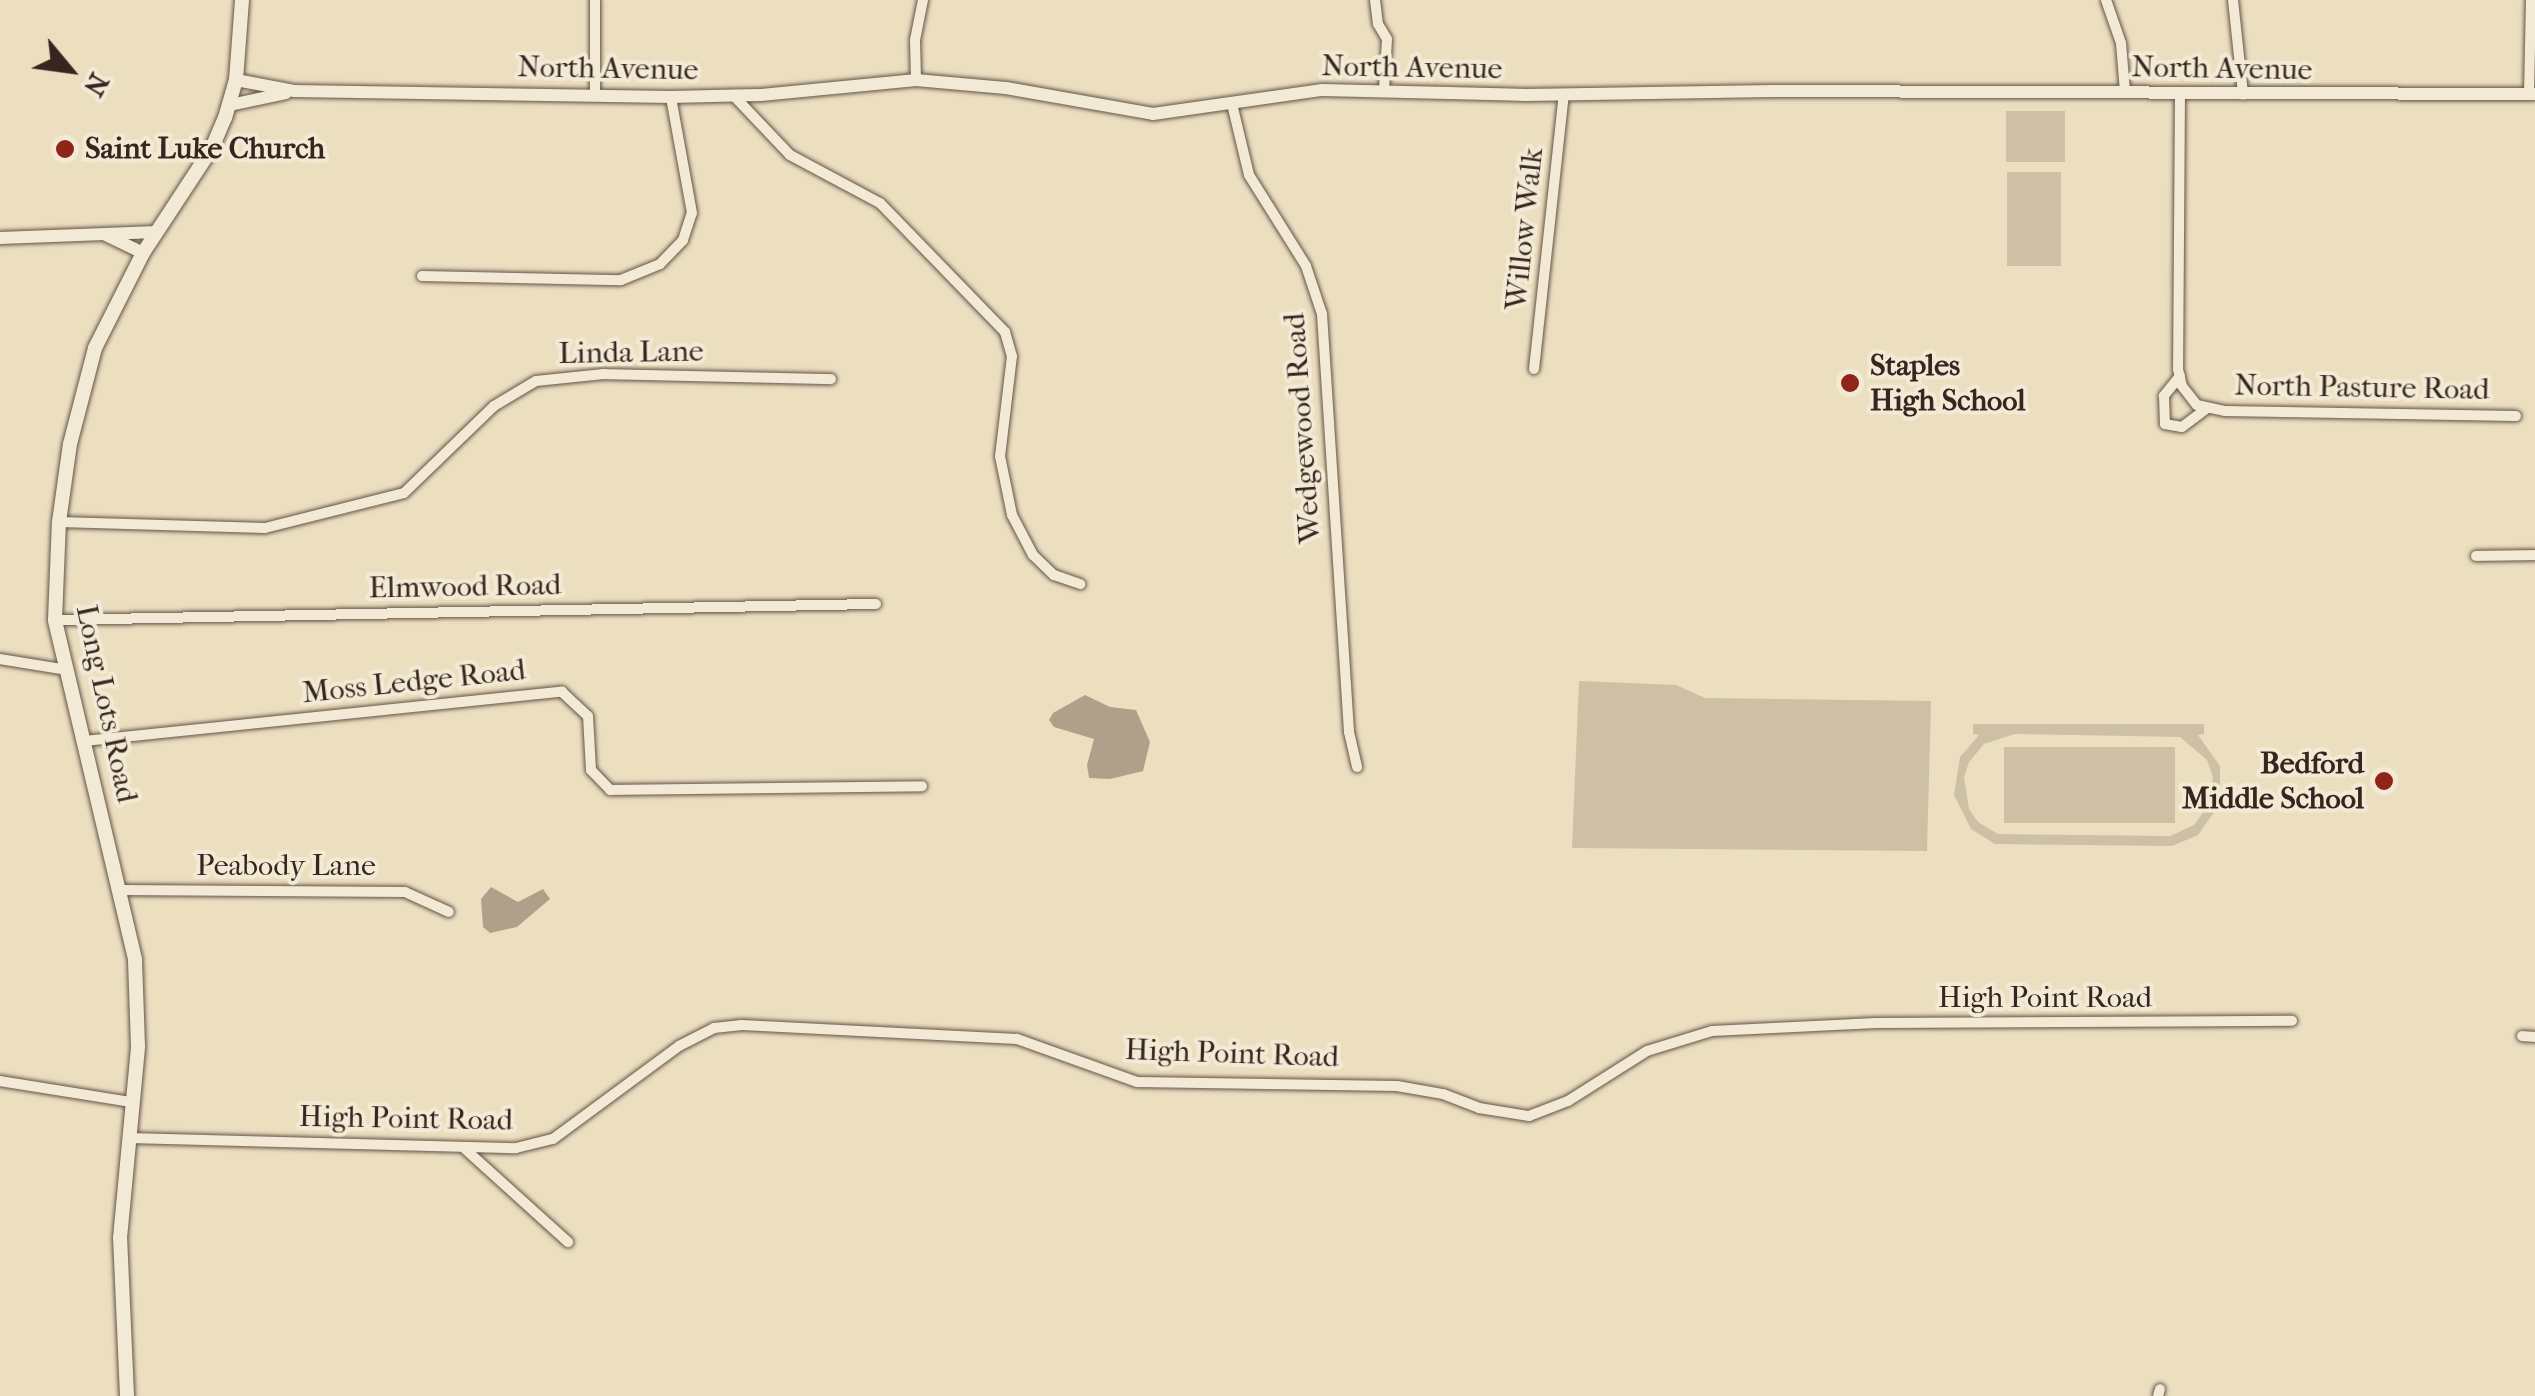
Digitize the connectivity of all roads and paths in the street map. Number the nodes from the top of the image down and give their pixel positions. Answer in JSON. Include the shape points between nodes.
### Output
{"nodes":[{"id":1,"x":242,"y":0,"type":"edge"},
{"id":2,"x":595,"y":0,"type":"edge"},
{"id":3,"x":923,"y":0,"type":"edge"},
{"id":4,"x":1375,"y":0,"type":"edge"},
{"id":5,"x":2106,"y":0,"type":"edge"},
{"id":6,"x":2233,"y":0,"type":"edge"},
{"id":7,"x":2531,"y":0,"type":"edge"},
{"id":8,"x":236,"y":80,"type":"junction"},
{"id":9,"x":916,"y":80,"type":"junction"},
{"id":10,"x":1384,"y":90,"type":"junction"},
{"id":11,"x":294,"y":91,"type":"junction"},
{"id":12,"x":2124,"y":92,"type":"junction"},
{"id":13,"x":2180,"y":92,"type":"junction"},
{"id":14,"x":595,"y":94,"type":"junction"},
{"id":15,"x":2243,"y":94,"type":"junction"},
{"id":16,"x":2532,"y":94,"type":"edge"},
{"id":17,"x":1564,"y":95,"type":"junction"},
{"id":18,"x":734,"y":96,"type":"junction"},
{"id":19,"x":671,"y":98,"type":"junction"},
{"id":20,"x":1232,"y":104,"type":"junction"},
{"id":21,"x":230,"y":105,"type":"junction"},
{"id":22,"x":157,"y":232,"type":"junction"},
{"id":23,"x":106,"y":235,"type":"junction"},
{"id":24,"x":0,"y":238,"type":"edge"},
{"id":25,"x":143,"y":253,"type":"junction"},
{"id":26,"x":422,"y":276,"type":"dead end"},
{"id":27,"x":1534,"y":369,"type":"dead end"},
{"id":28,"x":2180,"y":376,"type":"junction"},
{"id":29,"x":832,"y":378,"type":"dead end"},
{"id":30,"x":2206,"y":410,"type":"junction"},
{"id":31,"x":2516,"y":416,"type":"dead end"},
{"id":32,"x":59,"y":522,"type":"junction"},
{"id":33,"x":2535,"y":555,"type":"edge"},
{"id":34,"x":2476,"y":556,"type":"dead end"},
{"id":35,"x":1080,"y":584,"type":"dead end"},
{"id":36,"x":876,"y":604,"type":"dead end"},
{"id":37,"x":54,"y":620,"type":"junction"},
{"id":38,"x":0,"y":659,"type":"edge"},
{"id":39,"x":67,"y":670,"type":"junction"},
{"id":40,"x":84,"y":741,"type":"junction"},
{"id":41,"x":1357,"y":767,"type":"dead end"},
{"id":42,"x":922,"y":786,"type":"dead end"},
{"id":43,"x":118,"y":890,"type":"junction"},
{"id":44,"x":449,"y":912,"type":"dead end"},
{"id":45,"x":2292,"y":1021,"type":"dead end"},
{"id":46,"x":2522,"y":1036,"type":"dead end"},
{"id":47,"x":2535,"y":1037,"type":"edge"},
{"id":48,"x":0,"y":1081,"type":"edge"},
{"id":49,"x":131,"y":1102,"type":"junction"},
{"id":50,"x":129,"y":1138,"type":"junction"},
{"id":51,"x":464,"y":1148,"type":"junction"},
{"id":52,"x":568,"y":1242,"type":"dead end"},
{"id":53,"x":126,"y":1396,"type":"edge"}],
"edges":[{"from":1,"to":8,"type":"main road","name":"Long Lots Road"},
{"from":2,"to":14,"type":"street"},
{"from":3,"to":9,"type":"street","via":[[914,40]]},
{"from":4,"to":10,"type":"street","via":[[1387,40]]},
{"from":5,"to":12,"type":"street","via":[[2121,44]]},
{"from":6,"to":15,"type":"street"},
{"from":7,"to":16,"type":"street"},
{"from":8,"to":11,"type":"street","name":"North Avenue"},
{"from":8,"to":21,"type":"main road","name":"Long Lots Road"},
{"from":9,"to":18,"type":"street","name":"North Avenue"},
{"from":9,"to":20,"type":"street","name":"North Avenue","via":[[1153,114]]},
{"from":10,"to":17,"type":"street","name":"North Avenue"},
{"from":10,"to":20,"type":"street","name":"North Avenue","via":[[1307,91]]},
{"from":11,"to":14,"type":"street","name":"North Avenue"},
{"from":11,"to":21,"type":"street","name":"North Avenue"},
{"from":12,"to":13,"type":"street","name":"North Avenue"},
{"from":12,"to":17,"type":"street","name":"North Avenue"},
{"from":13,"to":15,"type":"street","name":"North Avenue"},
{"from":13,"to":28,"type":"street","name":"North Pasture Road"},
{"from":14,"to":19,"type":"street","name":"North Avenue"},
{"from":15,"to":16,"type":"street","name":"North Avenue"},
{"from":17,"to":27,"type":"street","name":"Willow Walk"},
{"from":18,"to":19,"type":"street","name":"North Avenue"},
{"from":18,"to":35,"type":"street","via":[[790,154],[880,203],[1005,332],[1012,356],[1000,456],[1012,515],[1032,555],[1054,575]]},
{"from":19,"to":26,"type":"street","via":[[692,214],[683,240],[660,264],[621,280]]},
{"from":20,"to":41,"type":"street","name":"Wedgewood Road","via":[[1249,174],[1306,266],[1322,314]]},
{"from":21,"to":22,"type":"main road","name":"Long Lots Road","via":[[212,148]]},
{"from":22,"to":23,"type":"street"},
{"from":22,"to":25,"type":"main road","name":"Long Lots Road"},
{"from":23,"to":24,"type":"street"},
{"from":23,"to":25,"type":"street"},
{"from":25,"to":32,"type":"main road","name":"Long Lots Road","via":[[86,374]]},
{"from":28,"to":30,"type":"street","name":"North Pasture Road"},
{"from":28,"to":30,"type":"street","name":"North Pasture Road","via":[[2164,396],[2166,424],[2182,427]]},
{"from":29,"to":32,"type":"street","name":"Linda Lane","via":[[604,374],[536,381],[494,406],[404,493],[266,528]]},
{"from":30,"to":31,"type":"street","name":"North Pasture Road"},
{"from":32,"to":37,"type":"main road","name":"Long Lots Road"},
{"from":33,"to":34,"type":"street"},
{"from":36,"to":37,"type":"street","name":"Elmwood Road"},
{"from":37,"to":39,"type":"main road","name":"Long Lots Road"},
{"from":38,"to":39,"type":"street"},
{"from":39,"to":40,"type":"main road","name":"Long Lots Road"},
{"from":40,"to":42,"type":"street","name":"Moss Ledge Road","via":[[562,692],[588,716],[591,770],[610,790]]},
{"from":40,"to":43,"type":"main road","name":"Long Lots Road"},
{"from":43,"to":44,"type":"street","name":"Peabody Lane","via":[[405,892]]},
{"from":43,"to":49,"type":"main road","name":"Long Lots Road","via":[[135,959],[138,1046]]},
{"from":45,"to":51,"type":"street","name":"High Point Road","via":[[1712,1031],[1647,1050],[1568,1101],[1529,1116],[1397,1086],[1137,1082],[1017,1038],[742,1025],[714,1028],[679,1046],[553,1138],[516,1148]]},
{"from":46,"to":47,"type":"street"},
{"from":48,"to":49,"type":"street"},
{"from":49,"to":50,"type":"main road","name":"Long Lots Road"},
{"from":50,"to":51,"type":"street","name":"High Point Road"},
{"from":50,"to":53,"type":"main road","name":"Long Lots Road","via":[[120,1238]]},
{"from":51,"to":52,"type":"street"}]}
